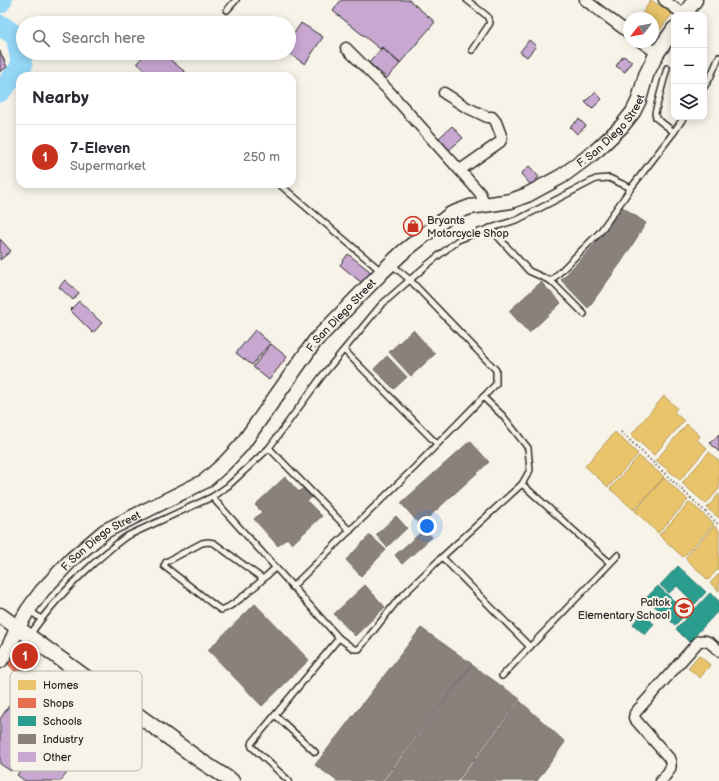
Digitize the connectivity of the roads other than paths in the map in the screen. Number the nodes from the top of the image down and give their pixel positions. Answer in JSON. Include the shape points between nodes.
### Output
{"nodes":[{"id":1,"x":236,"y":0,"type":"edge"},
{"id":2,"x":467,"y":0,"type":"edge"},
{"id":3,"x":585,"y":0,"type":"edge"},
{"id":4,"x":664,"y":0,"type":"edge"},
{"id":5,"x":695,"y":0,"type":"edge"},
{"id":6,"x":227,"y":10,"type":"dead end"},
{"id":7,"x":680,"y":12,"type":"edge"},
{"id":8,"x":686,"y":12,"type":"edge"},
{"id":9,"x":623,"y":28,"type":"edge"},
{"id":10,"x":671,"y":33,"type":"edge"},
{"id":11,"x":346,"y":48,"type":"dead end"},
{"id":12,"x":650,"y":48,"type":"edge"},
{"id":13,"x":472,"y":50,"type":"dead end"},
{"id":14,"x":657,"y":53,"type":"junction"},
{"id":15,"x":719,"y":57,"type":"edge"},
{"id":16,"x":667,"y":68,"type":"dead end"},
{"id":17,"x":706,"y":84,"type":"edge"},
{"id":18,"x":444,"y":93,"type":"dead end"},
{"id":19,"x":682,"y":120,"type":"edge"},
{"id":20,"x":674,"y":132,"type":"junction"},
{"id":21,"x":460,"y":170,"type":"junction"},
{"id":22,"x":285,"y":188,"type":"edge"},
{"id":23,"x":631,"y":188,"type":"junction"},
{"id":24,"x":485,"y":205,"type":"junction"},
{"id":25,"x":490,"y":228,"type":"junction"},
{"id":26,"x":386,"y":268,"type":"junction"},
{"id":27,"x":410,"y":280,"type":"junction"},
{"id":28,"x":551,"y":281,"type":"junction"},
{"id":29,"x":584,"y":314,"type":"dead end"},
{"id":30,"x":344,"y":350,"type":"junction"},
{"id":31,"x":483,"y":397,"type":"junction"},
{"id":32,"x":436,"y":444,"type":"junction"},
{"id":33,"x":269,"y":448,"type":"junction"},
{"id":34,"x":522,"y":484,"type":"junction"},
{"id":35,"x":212,"y":497,"type":"junction"},
{"id":36,"x":350,"y":531,"type":"junction"},
{"id":37,"x":618,"y":555,"type":"dead end"},
{"id":38,"x":442,"y":557,"type":"junction"},
{"id":39,"x":610,"y":563,"type":"junction"},
{"id":40,"x":276,"y":568,"type":"junction"},
{"id":41,"x":262,"y":579,"type":"junction"},
{"id":42,"x":292,"y":586,"type":"junction"},
{"id":43,"x":28,"y":610,"type":"junction"},
{"id":44,"x":0,"y":615,"type":"edge"},
{"id":45,"x":41,"y":619,"type":"junction"},
{"id":46,"x":18,"y":628,"type":"junction"},
{"id":47,"x":29,"y":636,"type":"junction"},
{"id":48,"x":339,"y":638,"type":"junction"},
{"id":49,"x":530,"y":647,"type":"junction"},
{"id":50,"x":719,"y":651,"type":"edge"},
{"id":51,"x":0,"y":660,"type":"edge"},
{"id":52,"x":77,"y":671,"type":"edge"},
{"id":53,"x":502,"y":676,"type":"dead end"},
{"id":54,"x":275,"y":715,"type":"junction"},
{"id":55,"x":142,"y":718,"type":"edge"},
{"id":56,"x":315,"y":752,"type":"dead end"},
{"id":57,"x":232,"y":781,"type":"edge"},
{"id":58,"x":289,"y":781,"type":"edge"},
{"id":59,"x":661,"y":781,"type":"edge"}],
"edges":[{"from":1,"to":6,"type":"lane"},
{"from":2,"to":13,"type":"lane","via":[[487,16],[490,23]]},
{"from":3,"to":9,"type":"street"},
{"from":4,"to":7,"type":"street"},
{"from":5,"to":8,"type":"street"},
{"from":10,"to":14,"type":"street","name":"F. San Diego Street"},
{"from":11,"to":21,"type":"street","via":[[388,90]]},
{"from":12,"to":14,"type":"street"},
{"from":14,"to":24,"type":"street","name":"F. San Diego Street","via":[[646,74],[633,112],[593,153],[562,176],[527,195],[512,201]]},
{"from":15,"to":17,"type":"lane"},
{"from":16,"to":20,"type":"lane","via":[[655,113],[656,118]]},
{"from":18,"to":21,"type":"street","via":[[466,107],[492,117],[502,138]]},
{"from":19,"to":20,"type":"lane"},
{"from":20,"to":23,"type":"lane"},
{"from":21,"to":24,"type":"street","via":[[480,193]]},
{"from":22,"to":26,"type":"lane"},
{"from":23,"to":25,"type":"lane","via":[[609,178],[596,179],[519,219]]},
{"from":23,"to":28,"type":"lane","via":[[600,232]]},
{"from":24,"to":26,"type":"street","name":"F. San Diego Street","via":[[451,214]]},
{"from":25,"to":27,"type":"lane","via":[[458,240]]},
{"from":25,"to":28,"type":"lane","via":[[529,271]]},
{"from":26,"to":27,"type":"lane"},
{"from":26,"to":43,"type":"street","name":"F. San Diego Street","via":[[315,342],[241,446],[224,464],[205,481],[105,531],[71,560]]},
{"from":27,"to":30,"type":"lane","via":[[381,305]]},
{"from":27,"to":31,"type":"lane","via":[[496,370],[496,384]]},
{"from":28,"to":29,"type":"lane"},
{"from":30,"to":32,"type":"lane"},
{"from":30,"to":33,"type":"lane"},
{"from":31,"to":32,"type":"lane"},
{"from":31,"to":34,"type":"lane","via":[[503,416],[528,448],[530,470]]},
{"from":32,"to":36,"type":"lane"},
{"from":33,"to":35,"type":"lane","via":[[228,486]]},
{"from":33,"to":36,"type":"lane"},
{"from":34,"to":38,"type":"lane"},
{"from":34,"to":39,"type":"lane"},
{"from":35,"to":40,"type":"lane"},
{"from":35,"to":45,"type":"lane","via":[[116,543],[74,581]]},
{"from":36,"to":42,"type":"lane"},
{"from":37,"to":39,"type":"lane"},
{"from":38,"to":48,"type":"lane","via":[[397,601],[359,648],[354,649]]},
{"from":38,"to":49,"type":"lane"},
{"from":39,"to":49,"type":"lane"},
{"from":40,"to":41,"type":"lane"},
{"from":40,"to":42,"type":"lane"},
{"from":41,"to":41,"type":"lane","via":[[214,543],[208,542],[166,562],[164,566],[219,610],[225,609]]},
{"from":42,"to":48,"type":"lane"},
{"from":43,"to":45,"type":"lane"},
{"from":43,"to":46,"type":"street","name":"F. San Diego Street"},
{"from":44,"to":46,"type":"street"},
{"from":45,"to":47,"type":"lane"},
{"from":46,"to":47,"type":"street"},
{"from":46,"to":51,"type":"street","name":"F. San Diego Street"},
{"from":47,"to":52,"type":"street"},
{"from":48,"to":54,"type":"lane"},
{"from":49,"to":53,"type":"lane"},
{"from":50,"to":59,"type":"street","via":[[709,642],[699,641],[635,713],[636,721],[672,763]]},
{"from":54,"to":56,"type":"lane"},
{"from":54,"to":58,"type":"lane","via":[[251,744],[252,748]]},
{"from":55,"to":57,"type":"street"}]}
